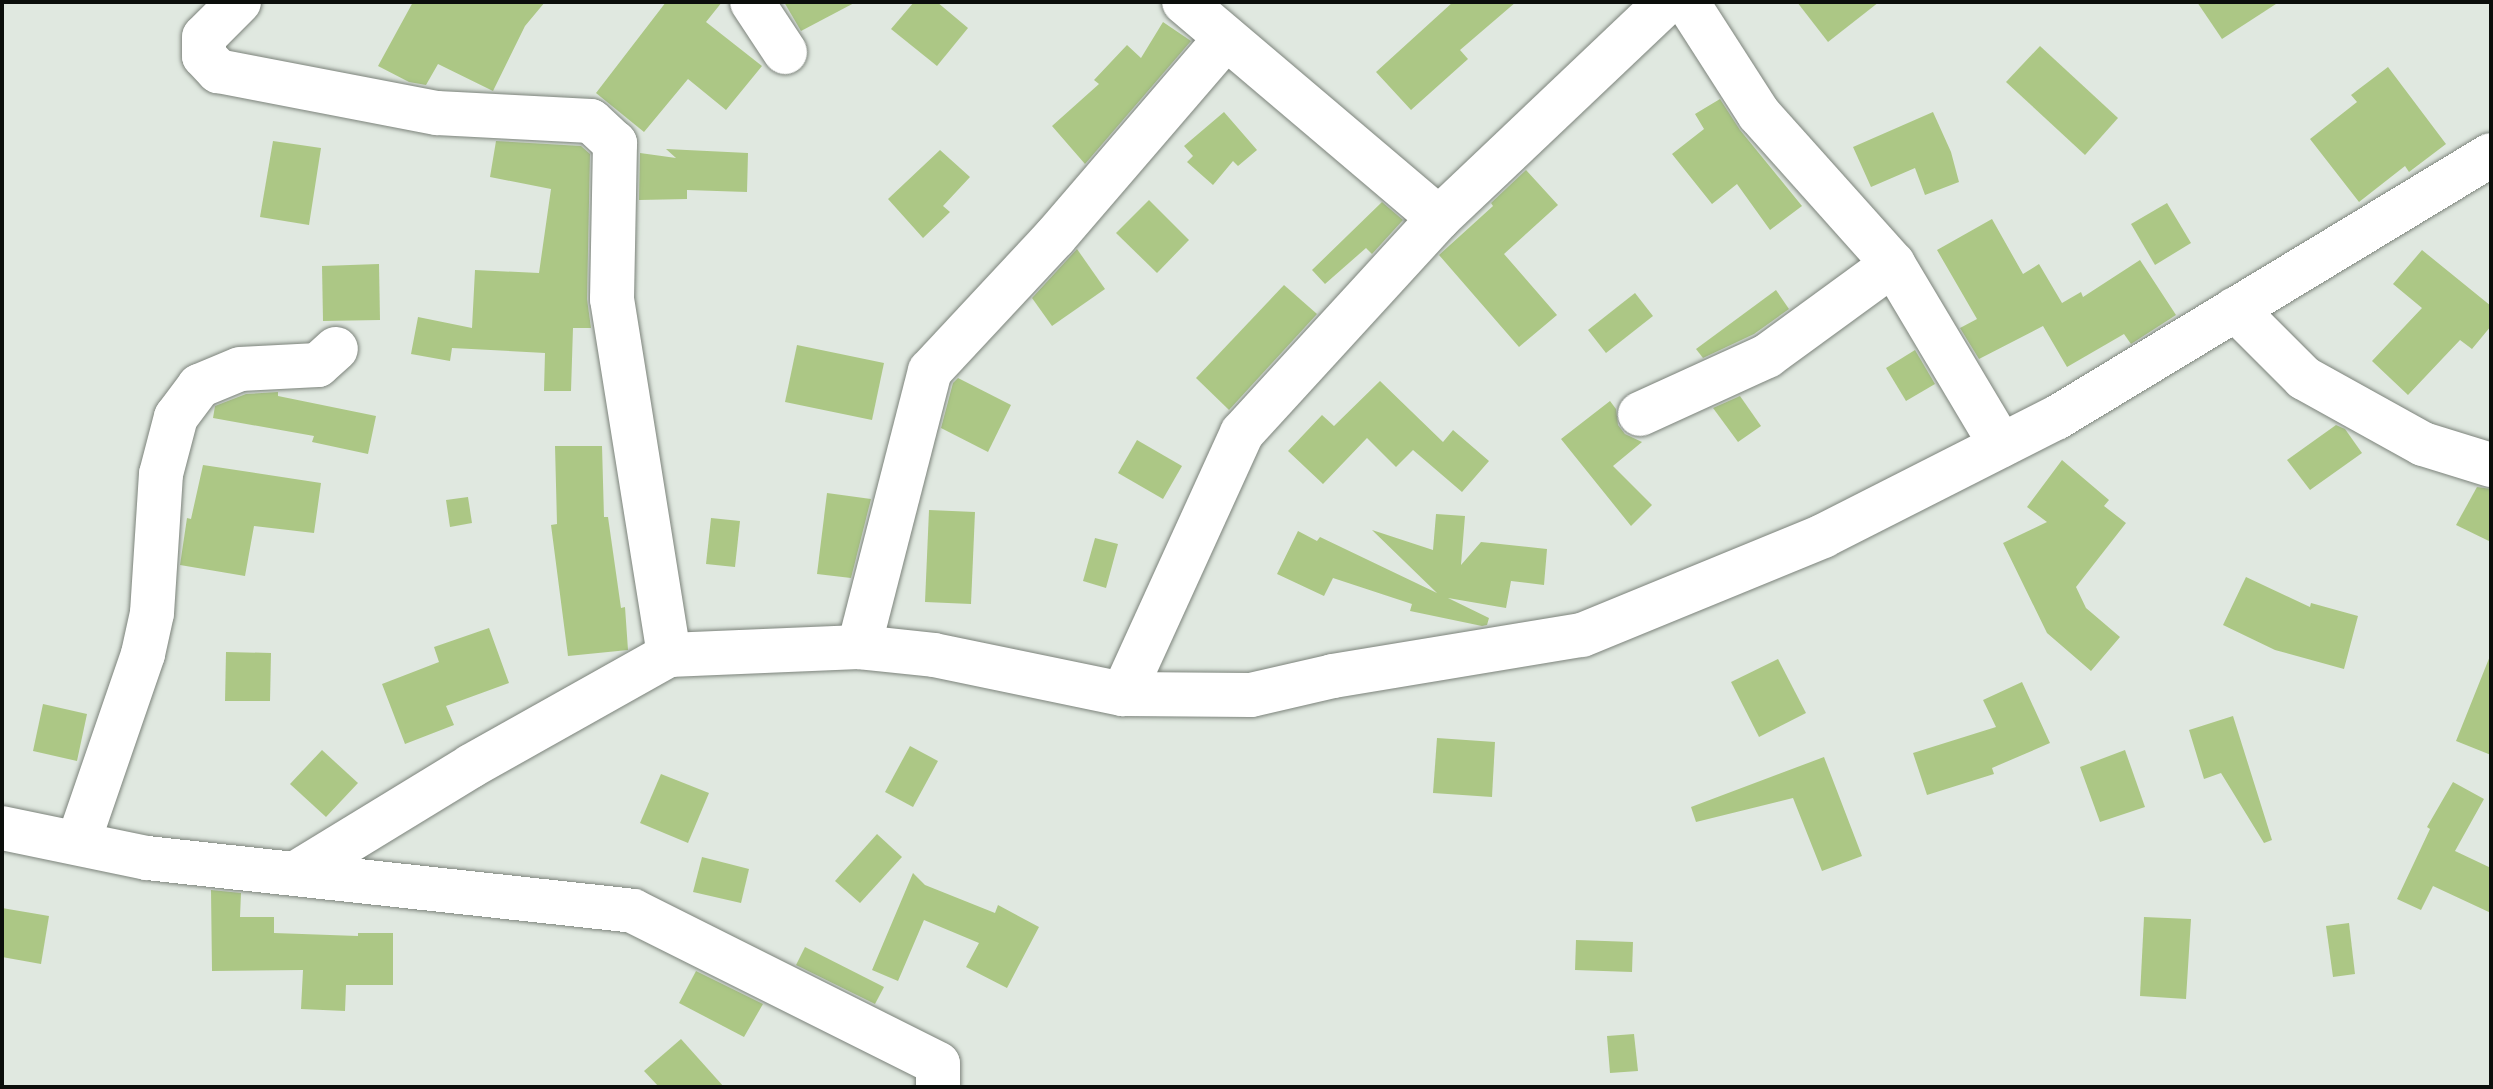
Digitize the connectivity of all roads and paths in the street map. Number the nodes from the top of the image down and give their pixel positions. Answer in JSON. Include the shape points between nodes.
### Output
{"nodes":[{"id":1,"x":239,"y":2,"type":"edge"},
{"id":2,"x":752,"y":2,"type":"edge"},
{"id":3,"x":1184,"y":2,"type":"edge"},
{"id":4,"x":1667,"y":2,"type":"edge"},
{"id":5,"x":1687,"y":2,"type":"edge"},
{"id":6,"x":1226,"y":38,"type":"junction"},
{"id":7,"x":785,"y":52,"type":"dead end"},
{"id":8,"x":2491,"y":155,"type":"edge"},
{"id":9,"x":1439,"y":218,"type":"junction"},
{"id":10,"x":1893,"y":264,"type":"junction"},
{"id":11,"x":2235,"y":309,"type":"junction"},
{"id":12,"x":336,"y":349,"type":"dead end"},
{"id":13,"x":1640,"y":414,"type":"dead end"},
{"id":14,"x":2001,"y":445,"type":"junction"},
{"id":15,"x":2491,"y":465,"type":"edge"},
{"id":16,"x":859,"y":647,"type":"junction"},
{"id":17,"x":669,"y":655,"type":"junction"},
{"id":18,"x":1123,"y":694,"type":"junction"},
{"id":19,"x":2,"y":828,"type":"edge"},
{"id":20,"x":78,"y":843,"type":"junction"},
{"id":21,"x":296,"y":873,"type":"junction"},
{"id":22,"x":938,"y":1087,"type":"edge"}],
"edges":[{"from":1,"to":17,"type":"street","via":[[204,37],[204,56],[218,71],[437,113],[591,121],[615,143],[612,299]]},
{"from":2,"to":7,"type":"street"},
{"from":3,"to":6,"type":"street"},
{"from":4,"to":9,"type":"street"},
{"from":5,"to":10,"type":"street","via":[[1759,114]]},
{"from":6,"to":9,"type":"street"},
{"from":6,"to":16,"type":"street","via":[[1055,237],[930,371]]},
{"from":8,"to":11,"type":"street"},
{"from":9,"to":18,"type":"street","via":[[1242,433]]},
{"from":10,"to":13,"type":"street","via":[[1767,356]]},
{"from":10,"to":14,"type":"street"},
{"from":11,"to":14,"type":"street","via":[[2056,418]]},
{"from":11,"to":15,"type":"street","via":[[2304,378],[2423,444]]},
{"from":12,"to":20,"type":"street","via":[[318,365],[240,369],[199,386],[176,417],[161,474],[159,553],[149,627]]},
{"from":14,"to":18,"type":"street","via":[[1823,536],[1582,635],[1333,676],[1251,695]]},
{"from":16,"to":17,"type":"street"},
{"from":16,"to":18,"type":"street","via":[[934,655]]},
{"from":17,"to":21,"type":"street","via":[[471,766]]},
{"from":19,"to":20,"type":"street"},
{"from":20,"to":21,"type":"street","via":[[147,858]]},
{"from":21,"to":22,"type":"street","via":[[633,911],[938,1064]]}]}
